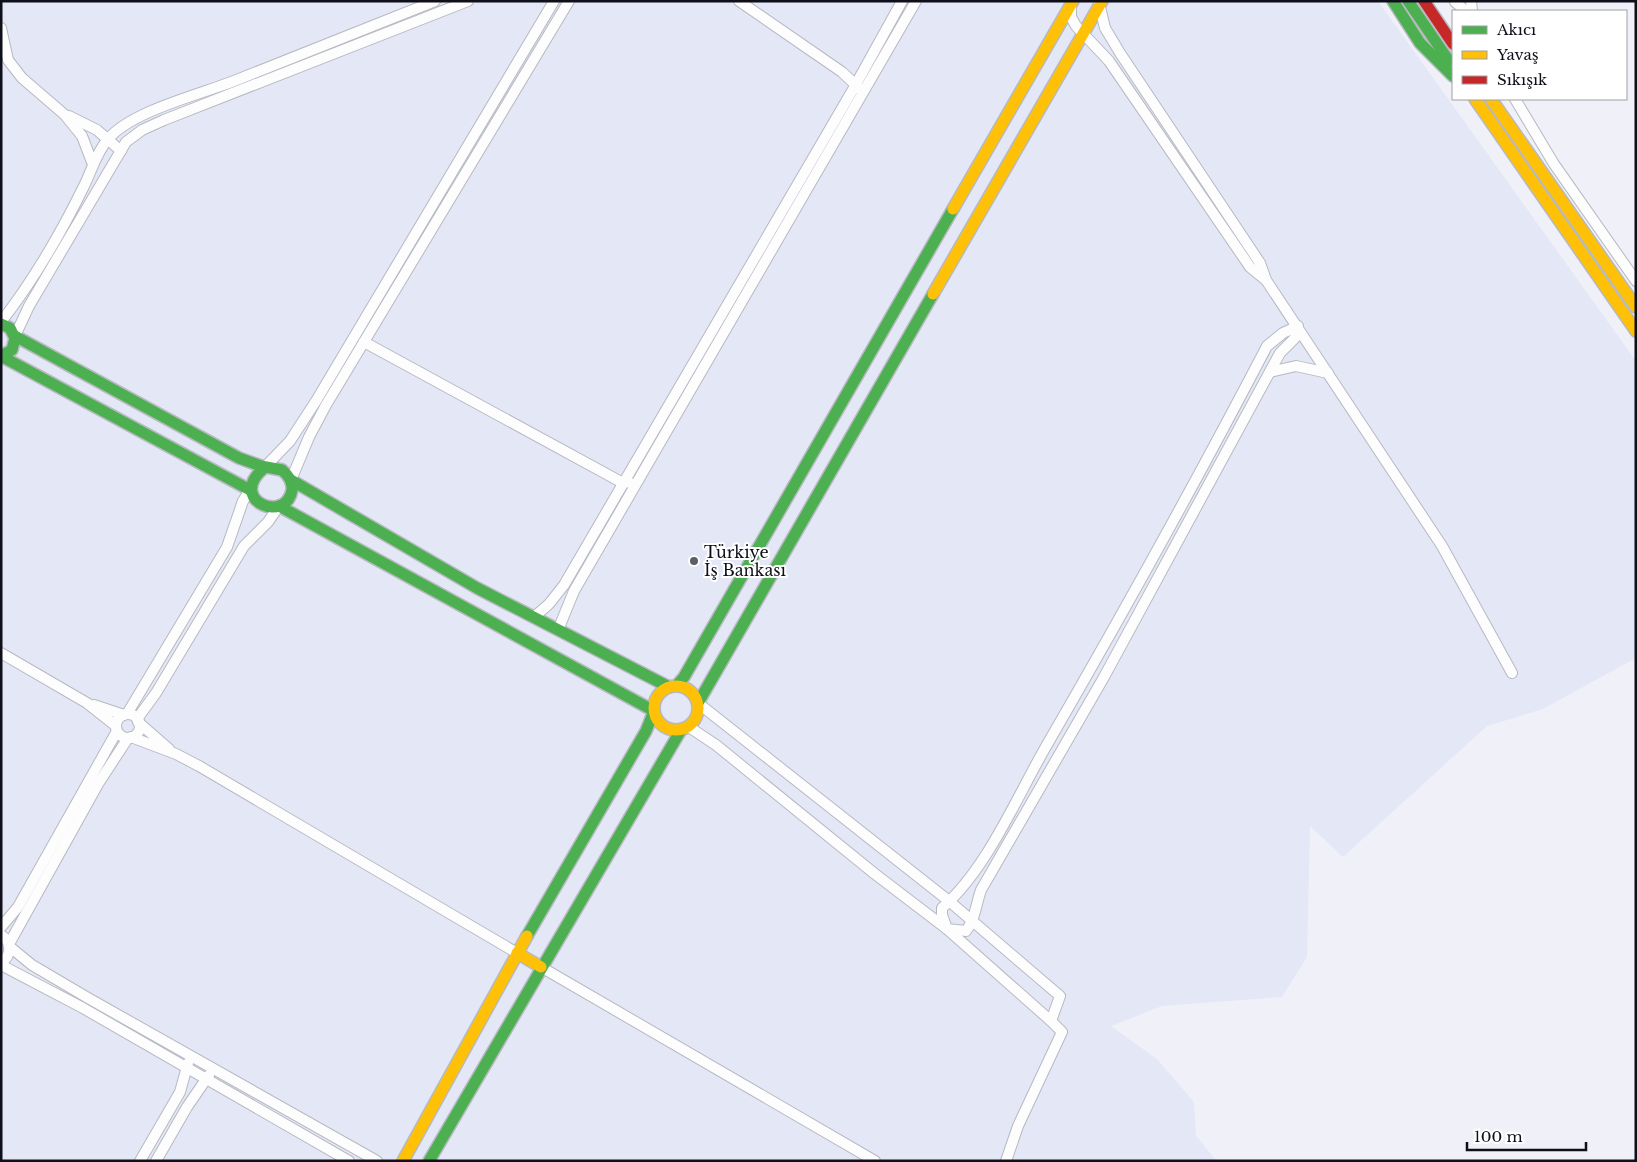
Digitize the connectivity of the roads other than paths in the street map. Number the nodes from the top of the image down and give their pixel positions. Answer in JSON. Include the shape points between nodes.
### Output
{"nodes":[{"id":1,"x":435,"y":1,"type":"edge"},
{"id":2,"x":468,"y":1,"type":"edge"},
{"id":3,"x":554,"y":1,"type":"edge"},
{"id":4,"x":569,"y":1,"type":"edge"},
{"id":5,"x":739,"y":1,"type":"edge"},
{"id":6,"x":902,"y":1,"type":"edge"},
{"id":7,"x":916,"y":1,"type":"edge"},
{"id":8,"x":1393,"y":1,"type":"edge"},
{"id":9,"x":1408,"y":1,"type":"edge"},
{"id":10,"x":1424,"y":1,"type":"edge"},
{"id":11,"x":1437,"y":1,"type":"edge"},
{"id":12,"x":1100,"y":2,"type":"edge"},
{"id":13,"x":1072,"y":3,"type":"edge"},
{"id":14,"x":1,"y":28,"type":"edge"},
{"id":15,"x":1452,"y":31,"type":"edge"},
{"id":16,"x":1084,"y":32,"type":"junction"},
{"id":17,"x":1452,"y":43,"type":"edge"},
{"id":18,"x":1452,"y":67,"type":"edge"},
{"id":19,"x":1452,"y":75,"type":"edge"},
{"id":20,"x":855,"y":86,"type":"junction"},
{"id":21,"x":865,"y":92,"type":"junction"},
{"id":22,"x":1476,"y":100,"type":"edge"},
{"id":23,"x":1492,"y":100,"type":"edge"},
{"id":24,"x":1516,"y":100,"type":"edge"},
{"id":25,"x":65,"y":115,"type":"junction"},
{"id":26,"x":1164,"y":120,"type":"junction"},
{"id":27,"x":119,"y":127,"type":"junction"},
{"id":28,"x":1154,"y":127,"type":"junction"},
{"id":29,"x":97,"y":130,"type":"junction"},
{"id":30,"x":107,"y":140,"type":"junction"},
{"id":31,"x":120,"y":151,"type":"junction"},
{"id":32,"x":92,"y":162,"type":"junction"},
{"id":33,"x":743,"y":277,"type":"junction"},
{"id":34,"x":1266,"y":280,"type":"junction"},
{"id":35,"x":1636,"y":281,"type":"edge"},
{"id":36,"x":753,"y":283,"type":"junction"},
{"id":37,"x":1636,"y":307,"type":"edge"},
{"id":38,"x":1,"y":323,"type":"edge"},
{"id":39,"x":1298,"y":326,"type":"junction"},
{"id":40,"x":1636,"y":331,"type":"edge"},
{"id":41,"x":15,"y":336,"type":"junction"},
{"id":42,"x":364,"y":342,"type":"junction"},
{"id":43,"x":1,"y":356,"type":"edge"},
{"id":44,"x":1270,"y":372,"type":"junction"},
{"id":45,"x":1328,"y":373,"type":"junction"},
{"id":46,"x":676,"y":392,"type":"junction"},
{"id":47,"x":686,"y":398,"type":"junction"},
{"id":48,"x":264,"y":468,"type":"junction"},
{"id":49,"x":291,"y":480,"type":"junction"},
{"id":50,"x":638,"y":481,"type":"junction"},
{"id":51,"x":623,"y":484,"type":"junction"},
{"id":52,"x":250,"y":490,"type":"junction"},
{"id":53,"x":279,"y":506,"type":"junction"},
{"id":54,"x":534,"y":618,"type":"junction"},
{"id":55,"x":522,"y":638,"type":"junction"},
{"id":56,"x":551,"y":641,"type":"junction"},
{"id":57,"x":1,"y":653,"type":"edge"},
{"id":58,"x":1512,"y":673,"type":"dead end"},
{"id":59,"x":673,"y":686,"type":"junction"},
{"id":60,"x":87,"y":702,"type":"junction"},
{"id":61,"x":698,"y":702,"type":"junction"},
{"id":62,"x":654,"y":711,"type":"junction"},
{"id":63,"x":126,"y":715,"type":"junction"},
{"id":64,"x":138,"y":721,"type":"junction"},
{"id":65,"x":117,"y":728,"type":"junction"},
{"id":66,"x":685,"y":728,"type":"junction"},
{"id":67,"x":129,"y":737,"type":"junction"},
{"id":68,"x":176,"y":754,"type":"junction"},
{"id":69,"x":44,"y":869,"type":"junction"},
{"id":70,"x":950,"y":901,"type":"junction"},
{"id":71,"x":973,"y":922,"type":"junction"},
{"id":72,"x":1,"y":927,"type":"edge"},
{"id":73,"x":947,"y":929,"type":"junction"},
{"id":74,"x":1,"y":935,"type":"edge"},
{"id":75,"x":10,"y":946,"type":"junction"},
{"id":76,"x":517,"y":953,"type":"junction"},
{"id":77,"x":1,"y":964,"type":"edge"},
{"id":78,"x":540,"y":967,"type":"junction"},
{"id":79,"x":88,"y":998,"type":"junction"},
{"id":80,"x":83,"y":1008,"type":"junction"},
{"id":81,"x":1051,"y":1021,"type":"junction"},
{"id":82,"x":152,"y":1033,"type":"junction"},
{"id":83,"x":146,"y":1045,"type":"junction"},
{"id":84,"x":191,"y":1056,"type":"junction"},
{"id":85,"x":186,"y":1068,"type":"junction"},
{"id":86,"x":213,"y":1068,"type":"junction"},
{"id":87,"x":206,"y":1080,"type":"junction"},
{"id":88,"x":140,"y":1161,"type":"edge"},
{"id":89,"x":156,"y":1161,"type":"edge"},
{"id":90,"x":349,"y":1161,"type":"edge"},
{"id":91,"x":376,"y":1161,"type":"edge"},
{"id":92,"x":403,"y":1161,"type":"edge"},
{"id":93,"x":429,"y":1161,"type":"edge"},
{"id":94,"x":874,"y":1161,"type":"edge"},
{"id":95,"x":1006,"y":1161,"type":"edge"}],
"edges":[{"from":1,"to":27,"type":"street","via":[[164,106]]},
{"from":2,"to":31,"type":"street","via":[[164,120],[142,130]]},
{"from":3,"to":48,"type":"street","via":[[316,401],[290,440]]},
{"from":4,"to":42,"type":"street"},
{"from":5,"to":20,"type":"street","via":[[842,72]]},
{"from":6,"to":20,"type":"street"},
{"from":7,"to":21,"type":"street"},
{"from":8,"to":19,"type":"main road","via":[[1420,43]]},
{"from":9,"to":18,"type":"main road"},
{"from":10,"to":17,"type":"main road"},
{"from":11,"to":15,"type":"main road"},
{"from":12,"to":16,"type":"main road"},
{"from":12,"to":26,"type":"street","via":[[1105,28]]},
{"from":13,"to":16,"type":"street","via":[[1071,17]]},
{"from":13,"to":59,"type":"main road","via":[[684,677]]},
{"from":14,"to":25,"type":"street","via":[[8,60],[22,78]]},
{"from":16,"to":28,"type":"street","via":[[1109,61]]},
{"from":16,"to":61,"type":"main road"},
{"from":20,"to":21,"type":"street"},
{"from":20,"to":33,"type":"street"},
{"from":21,"to":36,"type":"street"},
{"from":22,"to":40,"type":"main road"},
{"from":23,"to":37,"type":"main road"},
{"from":24,"to":35,"type":"street","via":[[1554,164]]},
{"from":25,"to":29,"type":"street"},
{"from":25,"to":32,"type":"street","via":[[82,136]]},
{"from":26,"to":28,"type":"street"},
{"from":26,"to":34,"type":"street","via":[[1260,263]]},
{"from":27,"to":29,"type":"street"},
{"from":27,"to":30,"type":"street"},
{"from":28,"to":34,"type":"street","via":[[1250,267]]},
{"from":29,"to":30,"type":"street"},
{"from":30,"to":31,"type":"street"},
{"from":30,"to":32,"type":"street"},
{"from":31,"to":41,"type":"street","via":[[29,306]]},
{"from":32,"to":38,"type":"street","via":[[84,185],[58,232],[19,299]]},
{"from":33,"to":36,"type":"street"},
{"from":33,"to":46,"type":"street"},
{"from":34,"to":39,"type":"street"},
{"from":36,"to":47,"type":"street"},
{"from":38,"to":41,"type":"main road"},
{"from":39,"to":44,"type":"street","via":[[1295,338],[1280,353]]},
{"from":39,"to":45,"type":"street"},
{"from":39,"to":70,"type":"street","via":[[1267,346],[1091,670],[987,852],[961,891]]},
{"from":41,"to":43,"type":"main road","via":[[12,350]]},
{"from":41,"to":48,"type":"main road","via":[[239,458]]},
{"from":42,"to":49,"type":"street","via":[[309,437]]},
{"from":42,"to":51,"type":"street"},
{"from":43,"to":52,"type":"main road"},
{"from":44,"to":45,"type":"street","via":[[1296,366]]},
{"from":44,"to":71,"type":"street","via":[[1104,677],[981,890]]},
{"from":45,"to":58,"type":"street","via":[[1442,546]]},
{"from":46,"to":47,"type":"street"},
{"from":46,"to":51,"type":"street"},
{"from":47,"to":50,"type":"street"},
{"from":48,"to":49,"type":"main road","via":[[282,469]]},
{"from":48,"to":52,"type":"main road","via":[[255,474]]},
{"from":49,"to":53,"type":"main road","via":[[290,497]]},
{"from":49,"to":54,"type":"main road","via":[[337,509]]},
{"from":50,"to":51,"type":"street"},
{"from":50,"to":56,"type":"street","via":[[574,590]]},
{"from":51,"to":54,"type":"street","via":[[564,585]]},
{"from":52,"to":53,"type":"main road","via":[[261,506]]},
{"from":52,"to":63,"type":"street","via":[[227,547]]},
{"from":53,"to":55,"type":"main road"},
{"from":53,"to":64,"type":"street","via":[[244,546]]},
{"from":54,"to":55,"type":"main road"},
{"from":54,"to":56,"type":"main road"},
{"from":55,"to":56,"type":"main road"},
{"from":56,"to":59,"type":"main road"},
{"from":56,"to":62,"type":"main road"},
{"from":57,"to":60,"type":"street"},
{"from":59,"to":61,"type":"main road","via":[[688,688]]},
{"from":59,"to":62,"type":"main road","via":[[657,697]]},
{"from":60,"to":63,"type":"street"},
{"from":60,"to":65,"type":"street"},
{"from":61,"to":66,"type":"main road","via":[[696,720]]},
{"from":61,"to":70,"type":"street"},
{"from":62,"to":66,"type":"main road","via":[[664,727]]},
{"from":62,"to":76,"type":"main road","via":[[646,731]]},
{"from":63,"to":64,"type":"street"},
{"from":63,"to":65,"type":"street","via":[[118,720]]},
{"from":64,"to":67,"type":"street","via":[[138,731]]},
{"from":64,"to":68,"type":"street"},
{"from":65,"to":67,"type":"street","via":[[122,736]]},
{"from":65,"to":69,"type":"street"},
{"from":66,"to":73,"type":"street","via":[[716,745]]},
{"from":66,"to":78,"type":"main road"},
{"from":67,"to":68,"type":"street"},
{"from":67,"to":69,"type":"street"},
{"from":68,"to":76,"type":"street"},
{"from":69,"to":72,"type":"street"},
{"from":69,"to":75,"type":"street"},
{"from":70,"to":71,"type":"street"},
{"from":70,"to":73,"type":"street","via":[[942,908]]},
{"from":71,"to":73,"type":"street","via":[[966,931]]},
{"from":71,"to":81,"type":"street","via":[[1060,996]]},
{"from":73,"to":81,"type":"street"},
{"from":74,"to":75,"type":"street"},
{"from":75,"to":77,"type":"street","via":[[8,956]]},
{"from":75,"to":79,"type":"street","via":[[32,965]]},
{"from":76,"to":78,"type":"main road"},
{"from":76,"to":92,"type":"main road"},
{"from":77,"to":80,"type":"street"},
{"from":78,"to":93,"type":"main road"},
{"from":78,"to":94,"type":"street"},
{"from":79,"to":80,"type":"street"},
{"from":79,"to":82,"type":"street"},
{"from":80,"to":83,"type":"street"},
{"from":81,"to":95,"type":"street","via":[[1062,1032],[1018,1126]]},
{"from":82,"to":83,"type":"street"},
{"from":82,"to":84,"type":"street"},
{"from":83,"to":85,"type":"street"},
{"from":84,"to":85,"type":"street"},
{"from":84,"to":86,"type":"street"},
{"from":85,"to":87,"type":"street"},
{"from":85,"to":88,"type":"street","via":[[180,1092]]},
{"from":86,"to":87,"type":"street"},
{"from":86,"to":91,"type":"street"},
{"from":87,"to":89,"type":"street","via":[[187,1106]]},
{"from":87,"to":90,"type":"street"}]}
